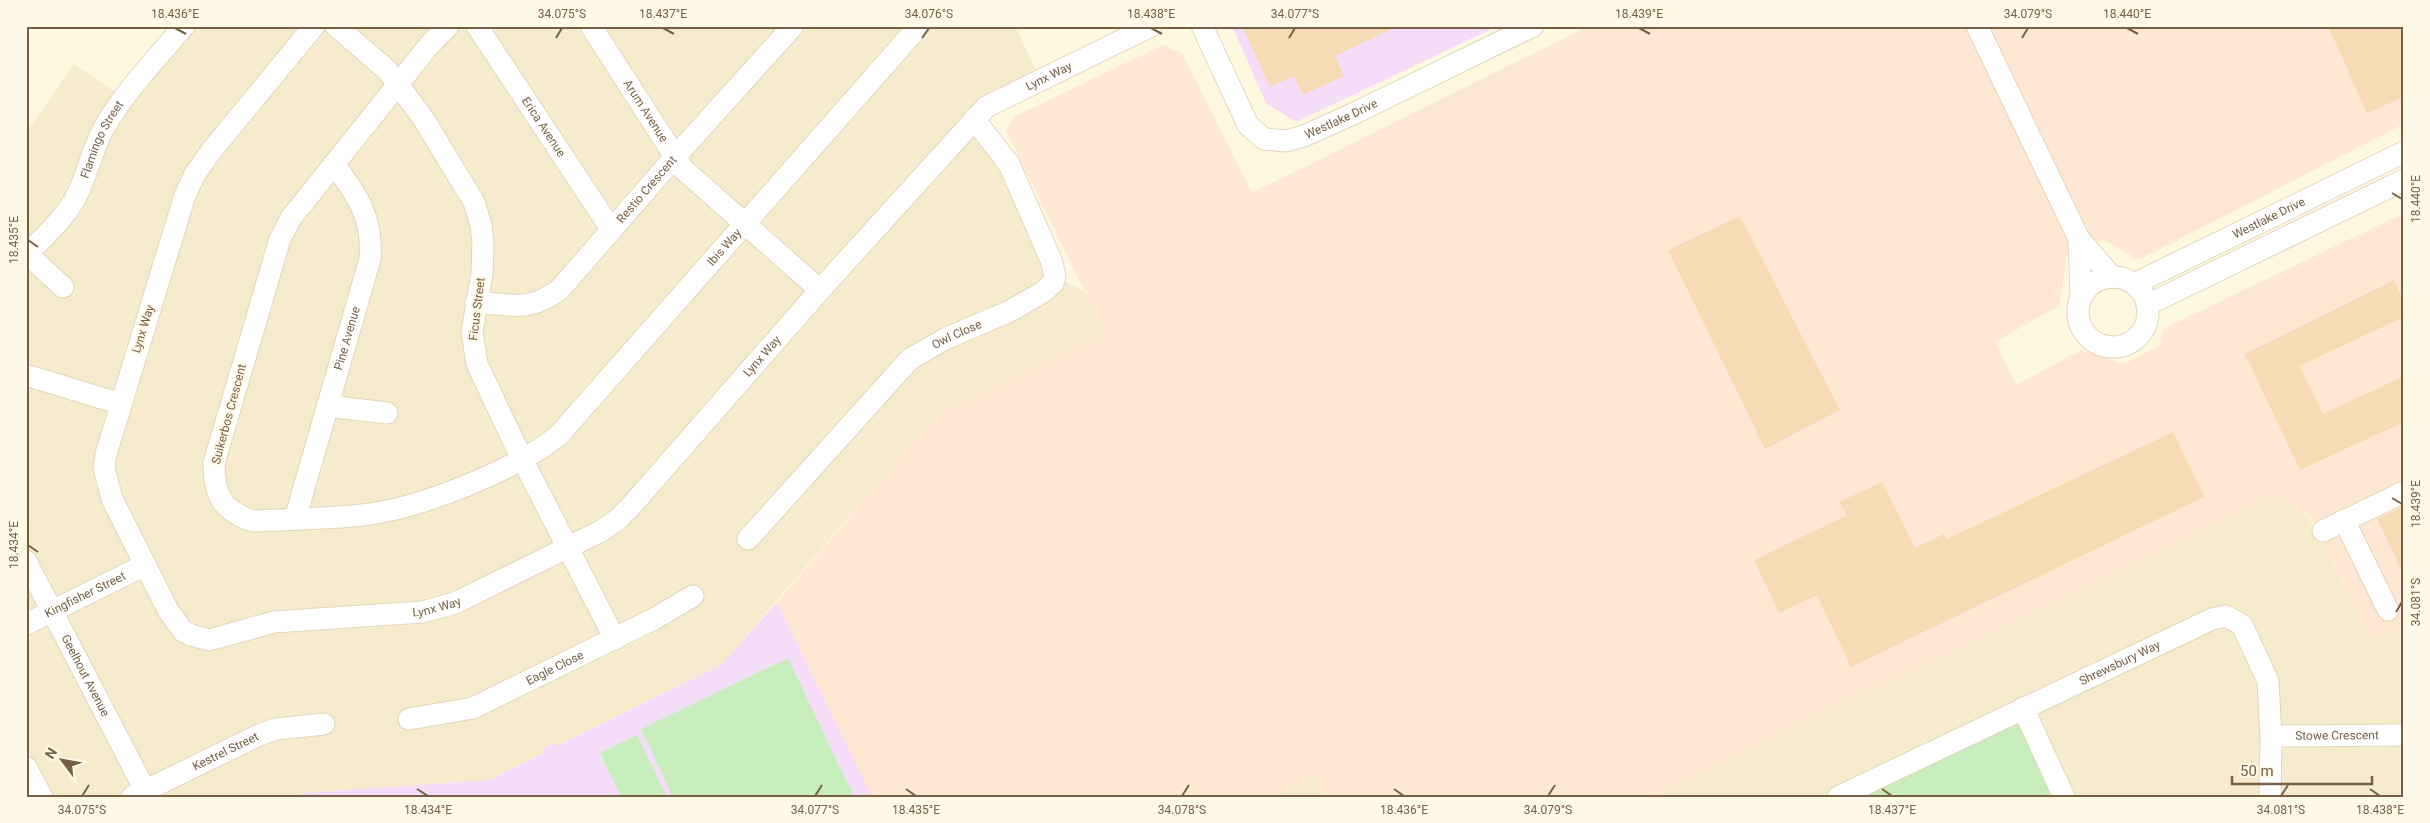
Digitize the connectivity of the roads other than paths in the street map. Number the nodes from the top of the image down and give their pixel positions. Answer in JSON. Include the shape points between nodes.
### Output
{"nodes":[{"id":1,"x":184,"y":26,"type":"edge"},
{"id":2,"x":314,"y":26,"type":"edge"},
{"id":3,"x":336,"y":26,"type":"edge"},
{"id":4,"x":448,"y":26,"type":"edge"},
{"id":5,"x":477,"y":26,"type":"edge"},
{"id":6,"x":591,"y":26,"type":"edge"},
{"id":7,"x":793,"y":26,"type":"edge"},
{"id":8,"x":919,"y":26,"type":"edge"},
{"id":9,"x":1150,"y":26,"type":"edge"},
{"id":10,"x":1202,"y":26,"type":"edge"},
{"id":11,"x":1533,"y":26,"type":"edge"},
{"id":12,"x":1977,"y":26,"type":"edge"},
{"id":13,"x":398,"y":85,"type":"junction"},
{"id":14,"x":974,"y":119,"type":"junction"},
{"id":15,"x":2404,"y":152,"type":"edge"},
{"id":16,"x":674,"y":158,"type":"junction"},
{"id":17,"x":334,"y":164,"type":"junction"},
{"id":18,"x":2404,"y":180,"type":"edge"},
{"id":19,"x":743,"y":223,"type":"junction"},
{"id":20,"x":611,"y":229,"type":"junction"},
{"id":21,"x":2079,"y":239,"type":"junction"},
{"id":22,"x":27,"y":254,"type":"edge"},
{"id":23,"x":2112,"y":277,"type":"junction"},
{"id":24,"x":2134,"y":284,"type":"junction"},
{"id":25,"x":63,"y":287,"type":"dead end"},
{"id":26,"x":820,"y":290,"type":"junction"},
{"id":27,"x":2081,"y":297,"type":"junction"},
{"id":28,"x":476,"y":302,"type":"junction"},
{"id":29,"x":2147,"y":305,"type":"junction"},
{"id":30,"x":26,"y":375,"type":"edge"},
{"id":31,"x":121,"y":404,"type":"junction"},
{"id":32,"x":327,"y":406,"type":"junction"},
{"id":33,"x":386,"y":413,"type":"dead end"},
{"id":34,"x":522,"y":460,"type":"junction"},
{"id":35,"x":2404,"y":492,"type":"edge"},
{"id":36,"x":295,"y":519,"type":"junction"},
{"id":37,"x":2344,"y":520,"type":"junction"},
{"id":38,"x":2323,"y":531,"type":"dead end"},
{"id":39,"x":748,"y":539,"type":"dead end"},
{"id":40,"x":568,"y":548,"type":"junction"},
{"id":41,"x":26,"y":560,"type":"edge"},
{"id":42,"x":145,"y":565,"type":"junction"},
{"id":43,"x":693,"y":596,"type":"dead end"},
{"id":44,"x":2388,"y":610,"type":"dead end"},
{"id":45,"x":52,"y":611,"type":"junction"},
{"id":46,"x":26,"y":624,"type":"edge"},
{"id":47,"x":616,"y":639,"type":"junction"},
{"id":48,"x":2023,"y":708,"type":"junction"},
{"id":49,"x":409,"y":719,"type":"dead end"},
{"id":50,"x":324,"y":724,"type":"dead end"},
{"id":51,"x":2271,"y":736,"type":"junction"},
{"id":52,"x":2404,"y":736,"type":"edge"},
{"id":53,"x":26,"y":767,"type":"edge"},
{"id":54,"x":139,"y":793,"type":"edge"},
{"id":55,"x":42,"y":797,"type":"edge"},
{"id":56,"x":1838,"y":797,"type":"edge"},
{"id":57,"x":2064,"y":797,"type":"edge"},
{"id":58,"x":2270,"y":797,"type":"edge"}],
"edges":[{"from":1,"to":22,"type":"street","name":"Flamingo Street","via":[[106,125],[65,214]]},
{"from":2,"to":31,"type":"street","name":"Lynx Way","via":[[195,174],[176,219]]},
{"from":3,"to":13,"type":"street","name":"Ficus Street","via":[[387,70]]},
{"from":4,"to":13,"type":"street"},
{"from":5,"to":20,"type":"street","name":"Erica Avenue"},
{"from":6,"to":16,"type":"street","name":"Arum Avenue"},
{"from":7,"to":16,"type":"street","name":"Restio Crescent"},
{"from":8,"to":19,"type":"street","name":"Ibis Way"},
{"from":9,"to":14,"type":"street","name":"Lynx Way","via":[[1001,98]]},
{"from":10,"to":11,"type":"street","name":"Westlake Drive","via":[[1248,125],[1264,139],[1286,141],[1357,112]]},
{"from":12,"to":21,"type":"street"},
{"from":13,"to":17,"type":"street","name":"Suikerbos Crescent"},
{"from":13,"to":28,"type":"street","name":"Ficus Street","via":[[423,118],[474,202],[483,243],[482,273]]},
{"from":14,"to":26,"type":"street","name":"Lynx Way"},
{"from":14,"to":39,"type":"street","name":"Owl Close","via":[[1009,164],[1051,260],[1055,276],[1053,282],[1032,300],[945,339],[910,359]]},
{"from":15,"to":24,"type":"street","name":"Westlake Drive"},
{"from":16,"to":19,"type":"street","name":"Arum Avenue"},
{"from":16,"to":20,"type":"street","name":"Restio Crescent"},
{"from":17,"to":32,"type":"street","name":"Pine Avenue","via":[[366,213],[371,240],[366,276]]},
{"from":17,"to":36,"type":"street","name":"Suikerbos Crescent","via":[[291,218],[280,239],[214,463],[217,493],[238,517],[253,522]]},
{"from":18,"to":29,"type":"street","name":"Westlake Drive"},
{"from":19,"to":26,"type":"street","name":"Arum Avenue"},
{"from":19,"to":34,"type":"street","name":"Ibis Way","via":[[558,436]]},
{"from":20,"to":28,"type":"street","name":"Restio Crescent","via":[[560,289],[547,299],[527,305]]},
{"from":21,"to":23,"type":"street"},
{"from":21,"to":27,"type":"street"},
{"from":22,"to":25,"type":"street"},
{"from":23,"to":24,"type":"street"},
{"from":23,"to":27,"type":"street","via":[[2094,283]]},
{"from":24,"to":29,"type":"street","via":[[2144,295]]},
{"from":26,"to":40,"type":"street","name":"Lynx Way","via":[[632,505],[601,531]]},
{"from":27,"to":29,"type":"street","via":[[2078,317],[2082,329],[2094,342],[2110,347],[2125,345],[2141,333],[2147,322]]},
{"from":28,"to":34,"type":"street","name":"Ficus Street","via":[[472,332],[476,364]]},
{"from":30,"to":31,"type":"street"},
{"from":31,"to":42,"type":"street","name":"Lynx Way","via":[[106,454],[106,482]]},
{"from":32,"to":33,"type":"street"},
{"from":32,"to":36,"type":"street","name":"Pine Avenue"},
{"from":34,"to":36,"type":"street","name":"Suikerbos Crescent","via":[[395,509],[364,515]]},
{"from":34,"to":40,"type":"street","name":"Ficus Street"},
{"from":35,"to":37,"type":"street"},
{"from":37,"to":38,"type":"street"},
{"from":37,"to":44,"type":"street"},
{"from":40,"to":42,"type":"street","name":"Lynx Way","via":[[455,603],[438,608],[422,612],[274,622],[209,640],[191,635],[176,623]]},
{"from":40,"to":47,"type":"street","name":"Ficus Street"},
{"from":41,"to":45,"type":"street","name":"Geelhout Avenue"},
{"from":42,"to":45,"type":"street","name":"Kingfisher Street"},
{"from":43,"to":47,"type":"street","name":"Eagle Close"},
{"from":45,"to":46,"type":"street","name":"Kingfisher Street"},
{"from":45,"to":54,"type":"street","name":"Geelhout Avenue"},
{"from":47,"to":49,"type":"street","name":"Eagle Close","via":[[474,708]]},
{"from":48,"to":51,"type":"street","name":"Shrewsbury Way","via":[[2212,618],[2226,616],[2242,625],[2264,670],[2268,681]]},
{"from":48,"to":56,"type":"street","name":"Shrewsbury Way"},
{"from":48,"to":57,"type":"street"},
{"from":50,"to":54,"type":"street","name":"Kestrel Street","via":[[276,729],[259,735]]},
{"from":51,"to":52,"type":"street","name":"Stowe Crescent"},
{"from":51,"to":58,"type":"street","name":"Shrewsbury Way"},
{"from":53,"to":55,"type":"street"}]}
